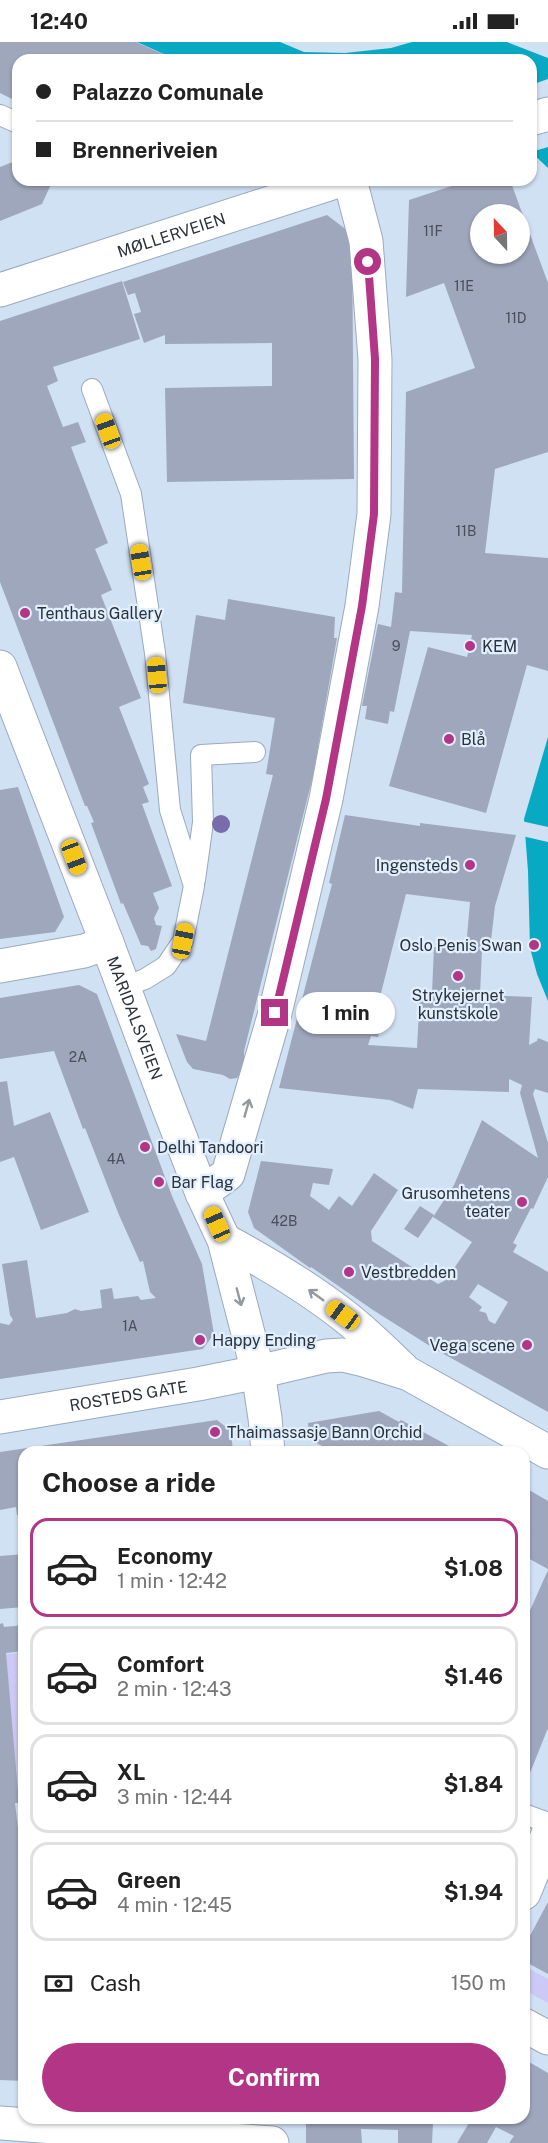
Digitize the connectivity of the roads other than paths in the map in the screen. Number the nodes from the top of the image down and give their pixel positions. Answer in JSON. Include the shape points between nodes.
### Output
{"nodes":[{"id":1,"x":352,"y":186,"type":"edge"},
{"id":2,"x":291,"y":188,"type":"edge"},
{"id":3,"x":0,"y":290,"type":"edge"},
{"id":4,"x":92,"y":389,"type":"dead end"},
{"id":5,"x":0,"y":668,"type":"edge"},
{"id":6,"x":255,"y":752,"type":"dead end"},
{"id":7,"x":194,"y":886,"type":"junction"},
{"id":8,"x":107,"y":943,"type":"junction"},
{"id":9,"x":0,"y":966,"type":"edge"},
{"id":10,"x":124,"y":987,"type":"junction"},
{"id":11,"x":202,"y":1192,"type":"junction"},
{"id":12,"x":224,"y":1240,"type":"junction"},
{"id":13,"x":258,"y":1372,"type":"junction"},
{"id":14,"x":409,"y":1374,"type":"junction"},
{"id":15,"x":0,"y":1417,"type":"edge"},
{"id":16,"x":267,"y":1446,"type":"edge"},
{"id":17,"x":548,"y":1452,"type":"edge"},
{"id":18,"x":530,"y":1816,"type":"edge"},
{"id":19,"x":548,"y":1823,"type":"edge"},
{"id":20,"x":548,"y":1834,"type":"edge"},
{"id":21,"x":530,"y":1878,"type":"edge"},
{"id":22,"x":530,"y":2028,"type":"edge"},
{"id":23,"x":548,"y":2038,"type":"edge"},
{"id":24,"x":0,"y":2123,"type":"edge"},
{"id":25,"x":273,"y":2124,"type":"edge"},
{"id":26,"x":272,"y":2143,"type":"edge"}],
"edges":[{"from":11,"to":1,"type":"street","one_way":true,"via":[[228,1174],[275,1013],[326,799],[362,606],[374,514],[375,359],[366,242]]},
{"from":2,"to":3,"type":"street","name":"MØLLERVEIEN"},
{"from":4,"to":7,"type":"lane","via":[[131,494],[155,653],[171,810]]},
{"from":5,"to":8,"type":"street","name":"MARIDALSVEIEN"},
{"from":6,"to":7,"type":"lane","via":[[201,755],[203,822]]},
{"from":7,"to":10,"type":"lane","via":[[183,941],[166,966]]},
{"from":8,"to":9,"type":"street"},
{"from":8,"to":10,"type":"street","name":"MARIDALSVEIEN"},
{"from":10,"to":11,"type":"street","name":"MARIDALSVEIEN"},
{"from":11,"to":12,"type":"street","name":"MARIDALSVEIEN"},
{"from":12,"to":13,"type":"street","name":"MARIDALSVEIEN","one_way":true},
{"from":14,"to":12,"type":"street","one_way":true,"via":[[309,1290]]},
{"from":13,"to":14,"type":"street","name":"ROSTEDS GATE","via":[[308,1359],[344,1355]]},
{"from":13,"to":15,"type":"street","name":"ROSTEDS GATE"},
{"from":13,"to":16,"type":"street","name":"MARIDALSVEIEN"},
{"from":14,"to":17,"type":"street"},
{"from":18,"to":19,"type":"lane"},
{"from":20,"to":21,"type":"street"},
{"from":22,"to":23,"type":"street"},
{"from":24,"to":26,"type":"street"},
{"from":25,"to":26,"type":"street"}]}
